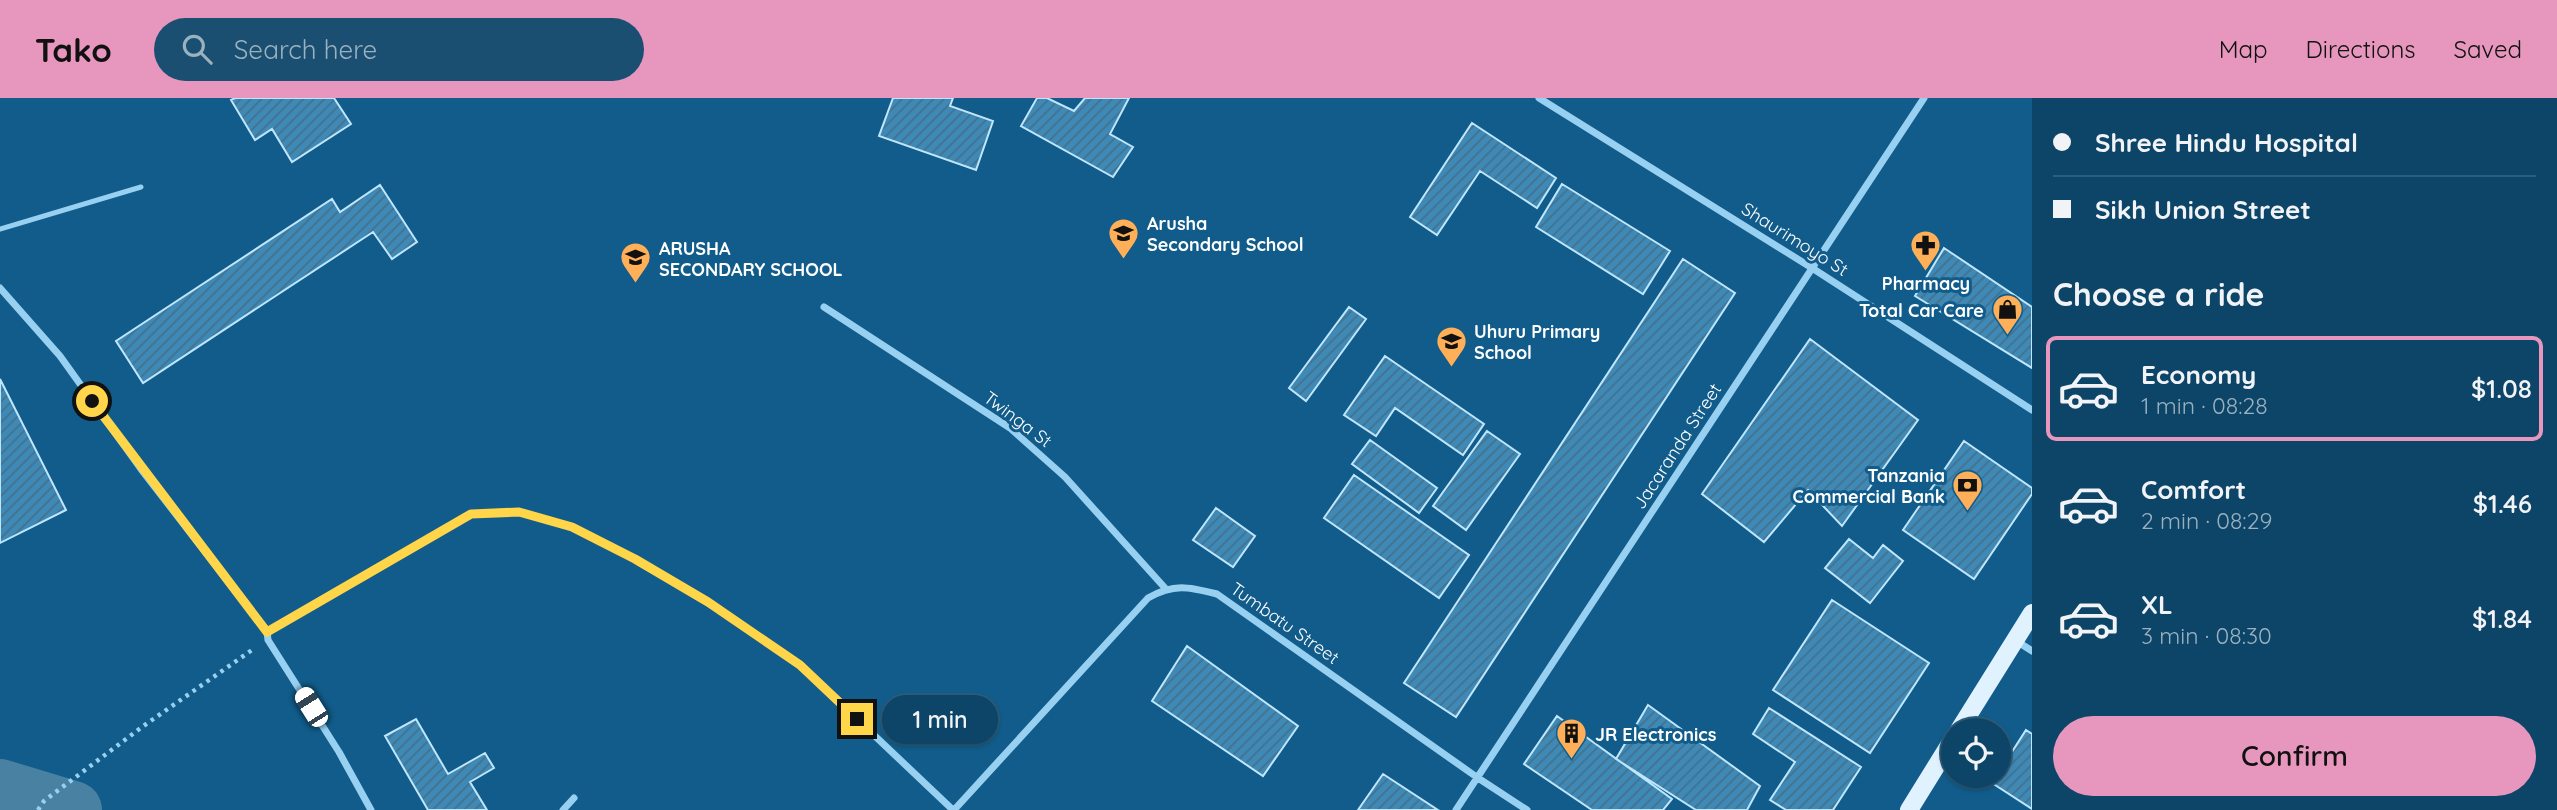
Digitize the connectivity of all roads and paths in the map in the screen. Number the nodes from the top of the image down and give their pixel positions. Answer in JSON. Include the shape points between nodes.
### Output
{"nodes":[{"id":1,"x":1539,"y":98,"type":"edge"},
{"id":2,"x":1924,"y":98,"type":"edge"},
{"id":3,"x":141,"y":187,"type":"dead end"},
{"id":4,"x":0,"y":229,"type":"edge"},
{"id":5,"x":1812,"y":268,"type":"junction"},
{"id":6,"x":0,"y":288,"type":"edge"},
{"id":7,"x":824,"y":307,"type":"dead end"},
{"id":8,"x":2032,"y":410,"type":"edge"},
{"id":9,"x":1165,"y":588,"type":"junction"},
{"id":10,"x":2032,"y":613,"type":"edge"},
{"id":11,"x":267,"y":636,"type":"junction"},
{"id":12,"x":2015,"y":640,"type":"junction"},
{"id":13,"x":2032,"y":651,"type":"edge"},
{"id":14,"x":1966,"y":718,"type":"edge"},
{"id":15,"x":1941,"y":758,"type":"edge"},
{"id":16,"x":1478,"y":778,"type":"junction"},
{"id":17,"x":574,"y":798,"type":"dead end"},
{"id":18,"x":38,"y":810,"type":"edge"},
{"id":19,"x":371,"y":810,"type":"edge"},
{"id":20,"x":563,"y":810,"type":"edge"},
{"id":21,"x":953,"y":810,"type":"edge"},
{"id":22,"x":1455,"y":810,"type":"edge"},
{"id":23,"x":1527,"y":810,"type":"edge"},
{"id":24,"x":1909,"y":810,"type":"edge"}],
"edges":[{"from":1,"to":5,"type":"street","name":"Shaurimoyo St"},
{"from":2,"to":5,"type":"street","name":"Jacaranda Street"},
{"from":3,"to":4,"type":"lane"},
{"from":5,"to":8,"type":"street","name":"Shaurimoyo St"},
{"from":5,"to":16,"type":"street","name":"Jacaranda Street"},
{"from":6,"to":11,"type":"street","via":[[60,356]]},
{"from":7,"to":9,"type":"street","name":"Twinga St","via":[[1010,428],[1065,477]]},
{"from":9,"to":16,"type":"street","name":"Tumbatu Street","via":[[1191,587],[1217,594]]},
{"from":9,"to":21,"type":"street","via":[[1148,598]]},
{"from":10,"to":12,"type":"main road"},
{"from":11,"to":18,"type":"path"},
{"from":11,"to":19,"type":"street"},
{"from":11,"to":21,"type":"street","via":[[471,514],[519,512],[572,527],[635,559],[800,665]]},
{"from":12,"to":13,"type":"street"},
{"from":12,"to":14,"type":"main road"},
{"from":15,"to":24,"type":"main road"},
{"from":16,"to":22,"type":"street","name":"Jacaranda Street"},
{"from":16,"to":23,"type":"street","name":"Tumbatu Street"},
{"from":17,"to":20,"type":"street"}]}
